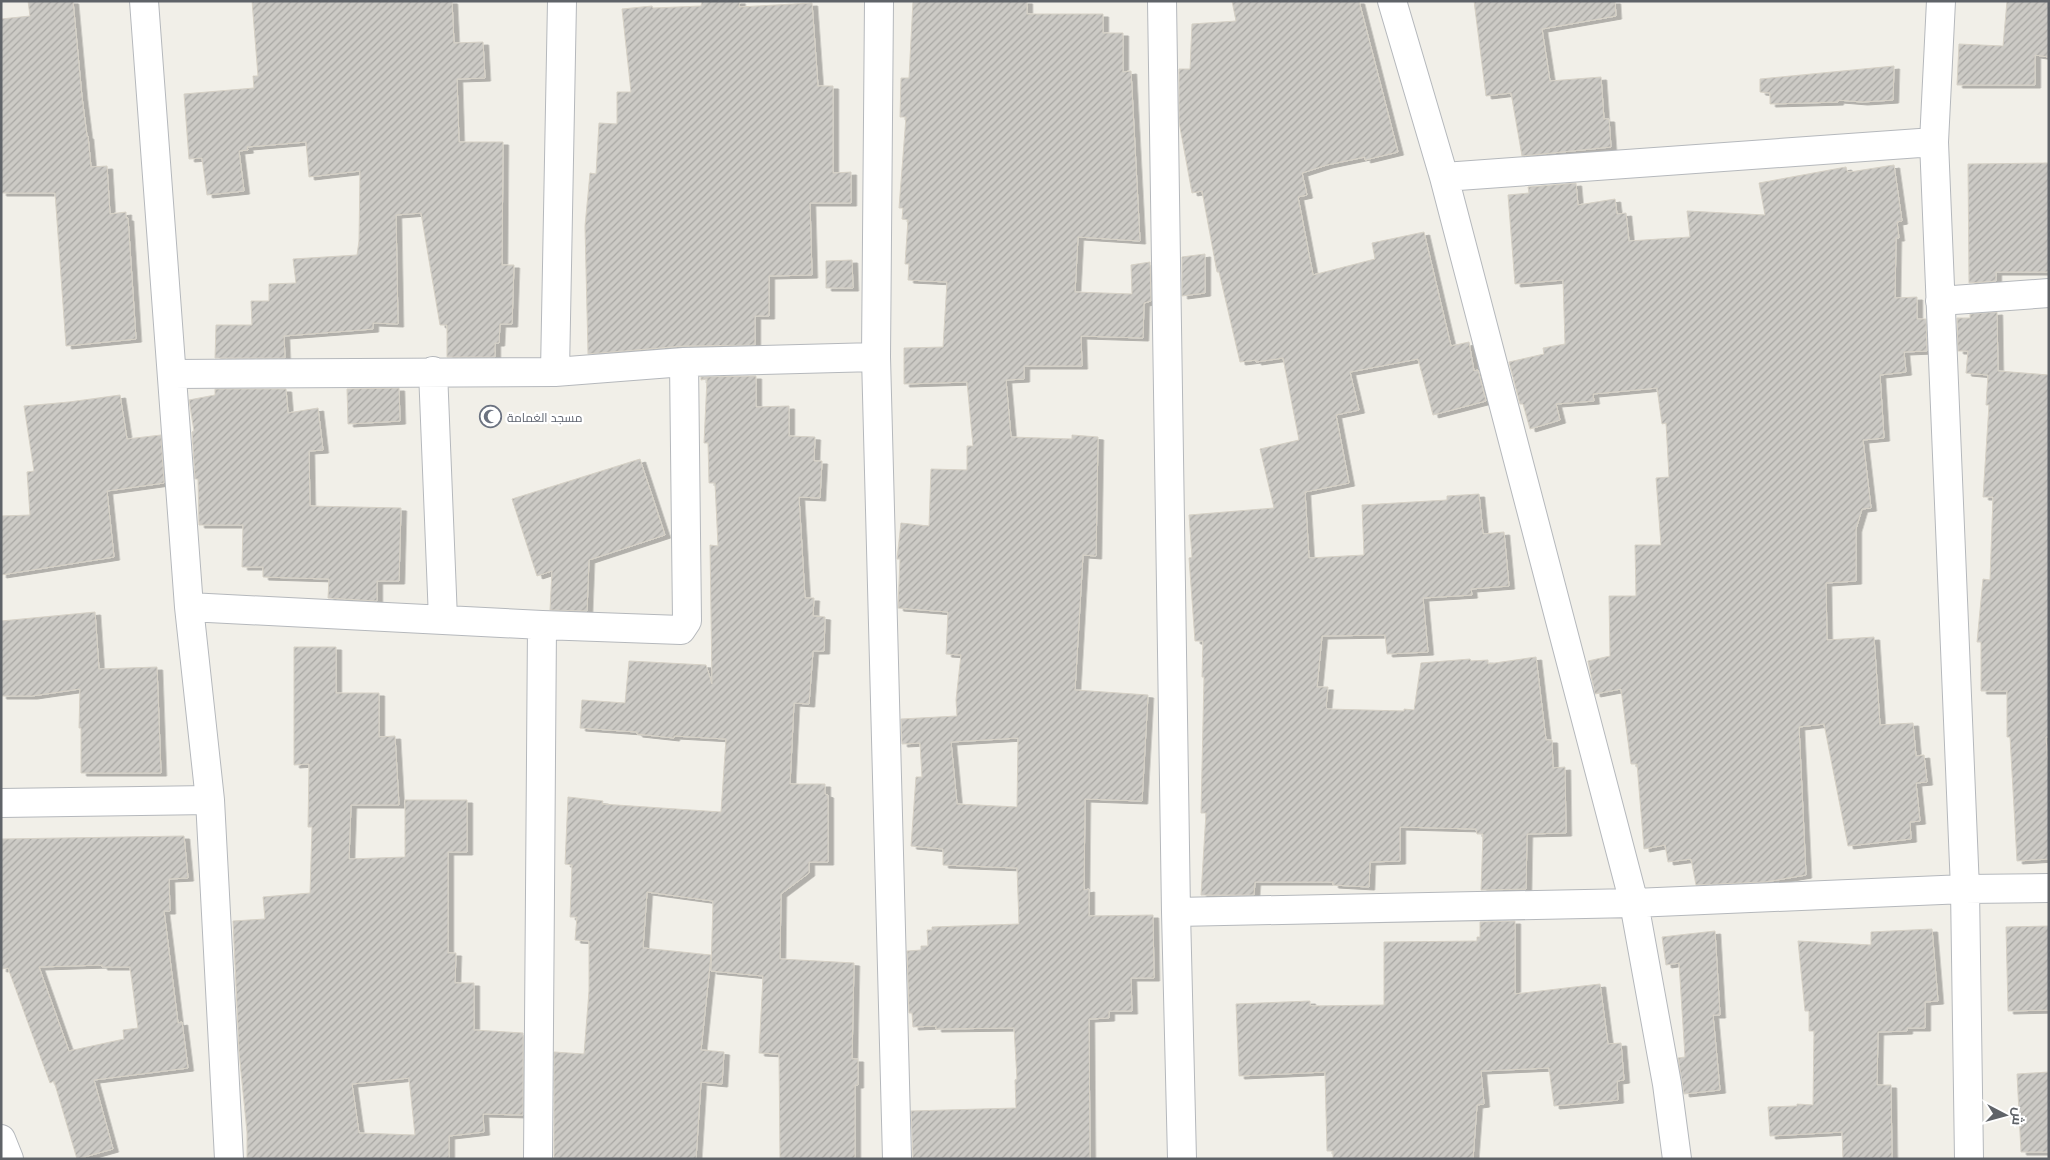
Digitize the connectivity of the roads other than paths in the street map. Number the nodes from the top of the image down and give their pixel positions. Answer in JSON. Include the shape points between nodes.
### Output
{"nodes":[{"id":1,"x":144,"y":1,"type":"edge"},
{"id":2,"x":562,"y":1,"type":"edge"},
{"id":3,"x":879,"y":1,"type":"edge"},
{"id":4,"x":1162,"y":1,"type":"edge"},
{"id":5,"x":1392,"y":1,"type":"edge"},
{"id":6,"x":1941,"y":1,"type":"edge"},
{"id":7,"x":1934,"y":142,"type":"junction"},
{"id":8,"x":1444,"y":177,"type":"junction"},
{"id":9,"x":2049,"y":293,"type":"edge"},
{"id":10,"x":1940,"y":301,"type":"junction"},
{"id":11,"x":876,"y":357,"type":"junction"},
{"id":12,"x":684,"y":362,"type":"junction"},
{"id":13,"x":433,"y":371,"type":"junction"},
{"id":14,"x":555,"y":372,"type":"junction"},
{"id":15,"x":172,"y":374,"type":"junction"},
{"id":16,"x":189,"y":607,"type":"junction"},
{"id":17,"x":443,"y":619,"type":"junction"},
{"id":18,"x":542,"y":625,"type":"junction"},
{"id":19,"x":210,"y":800,"type":"junction"},
{"id":20,"x":1,"y":803,"type":"edge"},
{"id":21,"x":2049,"y":888,"type":"edge"},
{"id":22,"x":1965,"y":889,"type":"junction"},
{"id":23,"x":1634,"y":903,"type":"junction"},
{"id":24,"x":1176,"y":912,"type":"junction"},
{"id":25,"x":1,"y":1139,"type":"edge"},
{"id":26,"x":9,"y":1159,"type":"edge"},
{"id":27,"x":228,"y":1159,"type":"edge"},
{"id":28,"x":538,"y":1159,"type":"edge"},
{"id":29,"x":896,"y":1159,"type":"edge"},
{"id":30,"x":1182,"y":1159,"type":"edge"},
{"id":31,"x":1677,"y":1159,"type":"edge"},
{"id":32,"x":1969,"y":1159,"type":"edge"}],
"edges":[{"from":1,"to":15,"type":"street"},
{"from":2,"to":14,"type":"street"},
{"from":3,"to":11,"type":"street"},
{"from":4,"to":24,"type":"street"},
{"from":5,"to":8,"type":"street"},
{"from":6,"to":7,"type":"street"},
{"from":7,"to":8,"type":"street"},
{"from":7,"to":10,"type":"street"},
{"from":8,"to":23,"type":"street"},
{"from":9,"to":10,"type":"street"},
{"from":10,"to":22,"type":"street"},
{"from":11,"to":12,"type":"street"},
{"from":11,"to":29,"type":"street"},
{"from":12,"to":14,"type":"street"},
{"from":12,"to":18,"type":"street","via":[[687,621],[681,630],[668,631]]},
{"from":13,"to":14,"type":"street"},
{"from":13,"to":15,"type":"street"},
{"from":13,"to":17,"type":"street"},
{"from":15,"to":16,"type":"street"},
{"from":16,"to":17,"type":"street"},
{"from":16,"to":19,"type":"street"},
{"from":17,"to":18,"type":"street"},
{"from":18,"to":28,"type":"street"},
{"from":19,"to":20,"type":"street"},
{"from":19,"to":27,"type":"street"},
{"from":21,"to":22,"type":"street"},
{"from":22,"to":23,"type":"street"},
{"from":22,"to":32,"type":"street"},
{"from":23,"to":24,"type":"street"},
{"from":23,"to":31,"type":"street","via":[[1667,1084]]},
{"from":24,"to":30,"type":"street"},
{"from":25,"to":26,"type":"street"}]}
